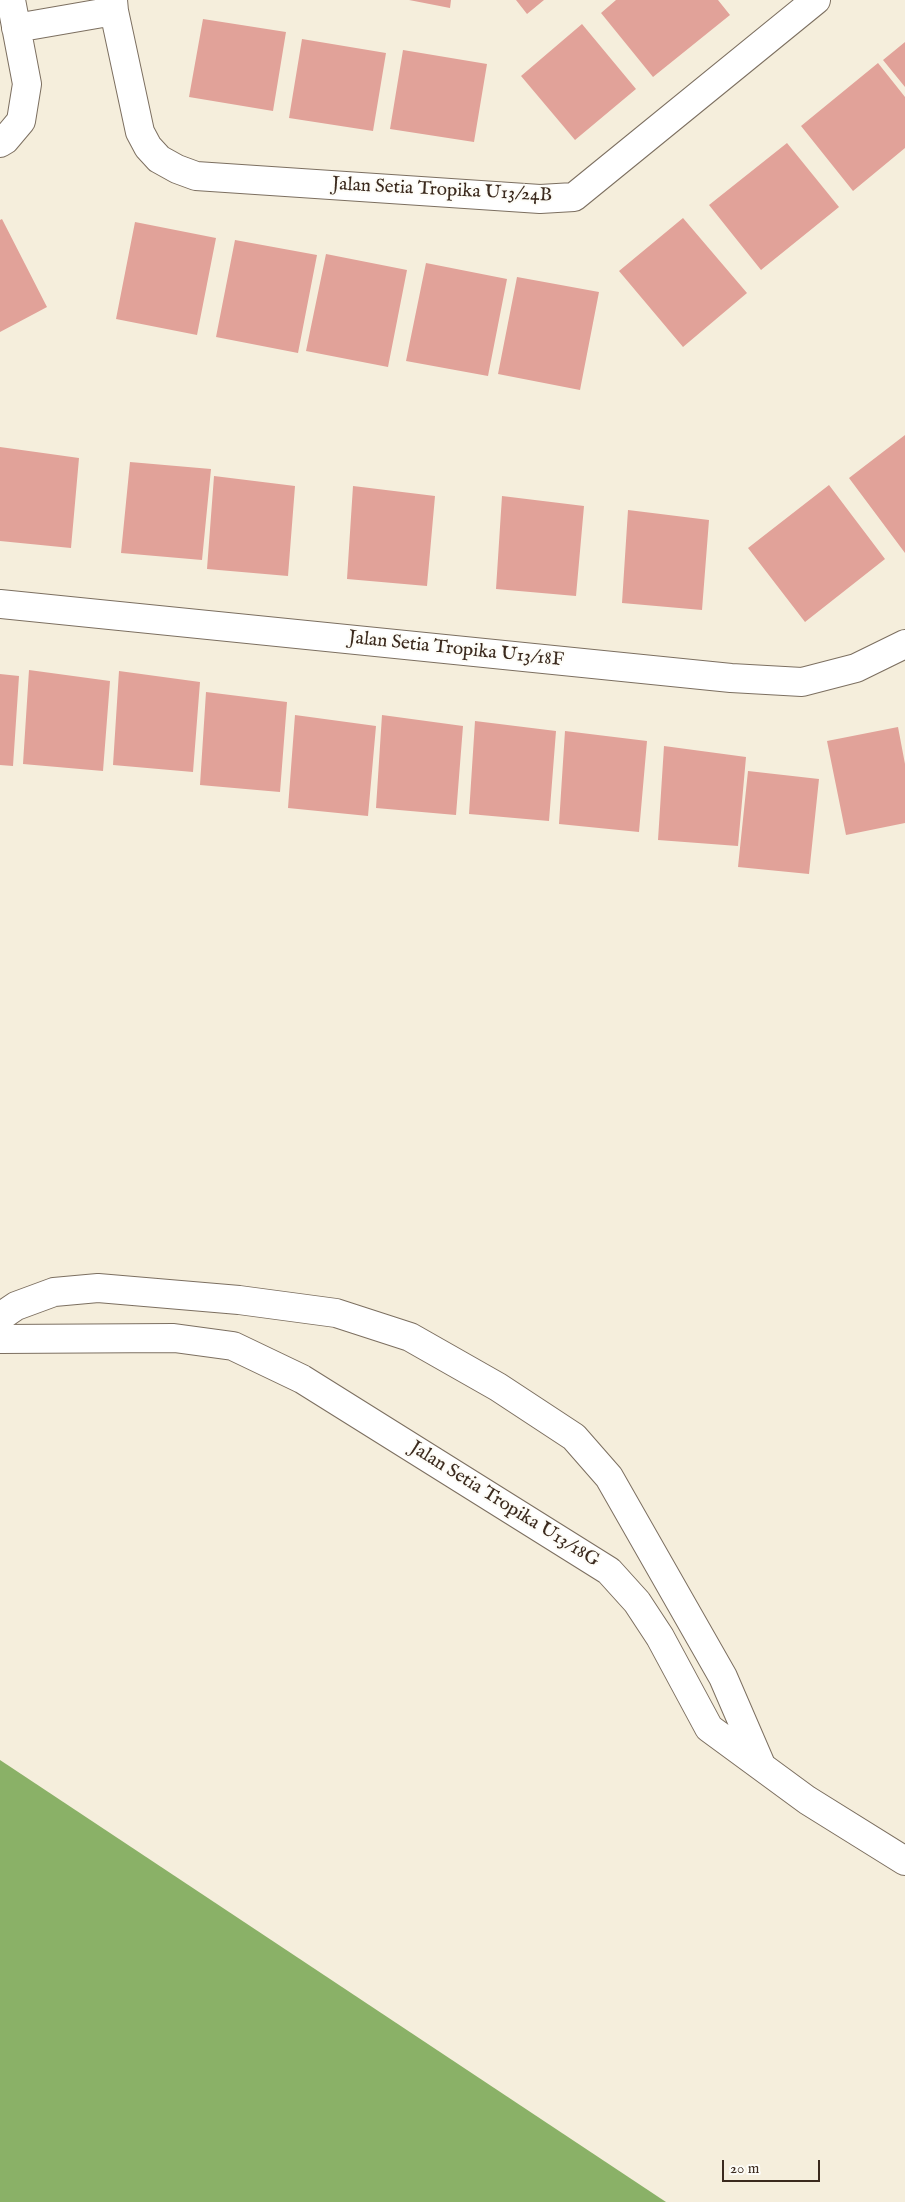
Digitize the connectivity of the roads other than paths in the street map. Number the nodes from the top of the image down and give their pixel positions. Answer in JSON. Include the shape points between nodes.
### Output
{"nodes":[{"id":1,"x":11,"y":0,"type":"edge"},
{"id":2,"x":816,"y":0,"type":"edge"},
{"id":3,"x":113,"y":5,"type":"edge"},
{"id":4,"x":16,"y":28,"type":"junction"},
{"id":5,"x":0,"y":143,"type":"edge"},
{"id":6,"x":0,"y":604,"type":"edge"},
{"id":7,"x":905,"y":644,"type":"edge"},
{"id":8,"x":0,"y":1317,"type":"edge"},
{"id":9,"x":0,"y":1339,"type":"edge"},
{"id":10,"x":760,"y":1765,"type":"junction"},
{"id":11,"x":905,"y":1861,"type":"edge"}],
"edges":[{"from":1,"to":4,"type":"street"},
{"from":2,"to":3,"type":"street","name":"Jalan Setia Tropika U13/24B","via":[[574,197],[540,199],[196,176],[177,169],[159,159],[140,132]]},
{"from":3,"to":4,"type":"street"},
{"from":4,"to":5,"type":"street","via":[[27,84],[20,121]]},
{"from":6,"to":7,"type":"street","name":"Jalan Setia Tropika U13/18F","via":[[731,678],[802,682],[856,668]]},
{"from":8,"to":10,"type":"street","via":[[16,1306],[54,1292],[98,1288],[239,1300],[336,1313],[410,1336],[498,1387],[574,1437],[609,1477],[724,1677]]},
{"from":9,"to":10,"type":"street","name":"Jalan Setia Tropika U13/18G","via":[[184,1339],[233,1346],[302,1379],[609,1571],[651,1623],[708,1728]]},
{"from":10,"to":11,"type":"street","name":"Jalan Setia Tropika U13/18G","via":[[807,1800]]}]}
